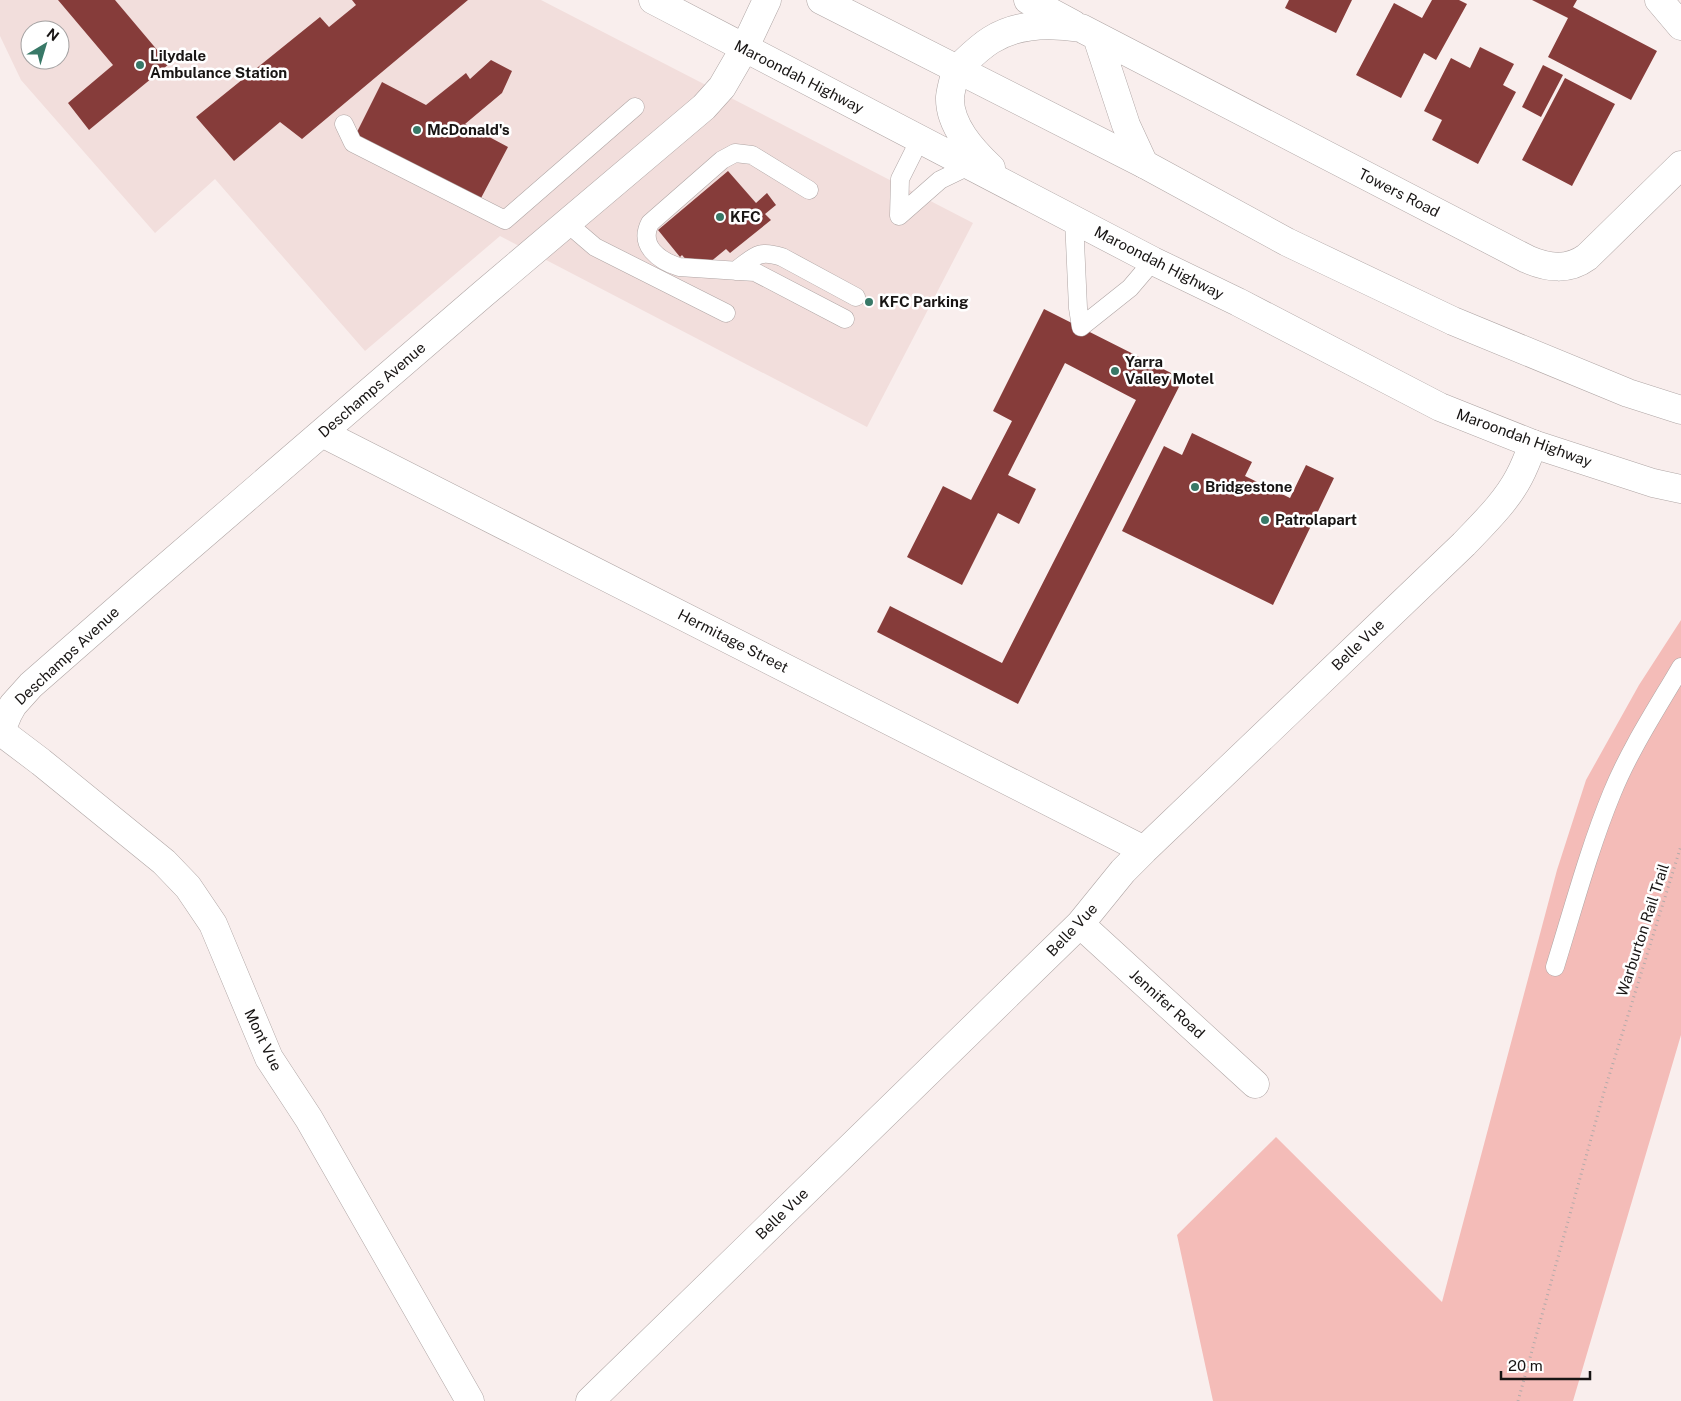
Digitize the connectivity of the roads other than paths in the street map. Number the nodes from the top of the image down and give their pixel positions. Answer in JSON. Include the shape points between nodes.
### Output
{"nodes":[{"id":1,"x":653,"y":0,"type":"edge"},
{"id":2,"x":767,"y":0,"type":"edge"},
{"id":3,"x":821,"y":0,"type":"edge"},
{"id":4,"x":1028,"y":0,"type":"edge"},
{"id":5,"x":1659,"y":0,"type":"edge"},
{"id":6,"x":1681,"y":26,"type":"edge"},
{"id":7,"x":1089,"y":32,"type":"junction"},
{"id":8,"x":744,"y":49,"type":"junction"},
{"id":9,"x":956,"y":70,"type":"junction"},
{"id":10,"x":635,"y":107,"type":"dead end"},
{"id":11,"x":344,"y":124,"type":"dead end"},
{"id":12,"x":920,"y":139,"type":"junction"},
{"id":13,"x":1144,"y":164,"type":"junction"},
{"id":14,"x":971,"y":165,"type":"junction"},
{"id":15,"x":1681,"y":165,"type":"edge"},
{"id":16,"x":1008,"y":184,"type":"junction"},
{"id":17,"x":809,"y":190,"type":"dead end"},
{"id":18,"x":1074,"y":219,"type":"junction"},
{"id":19,"x":567,"y":223,"type":"junction"},
{"id":20,"x":1154,"y":261,"type":"junction"},
{"id":21,"x":735,"y":271,"type":"junction"},
{"id":22,"x":856,"y":297,"type":"dead end"},
{"id":23,"x":726,"y":313,"type":"dead end"},
{"id":24,"x":845,"y":319,"type":"dead end"},
{"id":25,"x":1681,"y":410,"type":"edge"},
{"id":26,"x":322,"y":433,"type":"junction"},
{"id":27,"x":1533,"y":444,"type":"junction"},
{"id":28,"x":1681,"y":489,"type":"edge"},
{"id":29,"x":1681,"y":667,"type":"edge"},
{"id":30,"x":0,"y":731,"type":"edge"},
{"id":31,"x":1144,"y":850,"type":"junction"},
{"id":32,"x":1080,"y":924,"type":"junction"},
{"id":33,"x":1555,"y":967,"type":"dead end"},
{"id":34,"x":1254,"y":1084,"type":"dead end"},
{"id":35,"x":470,"y":1401,"type":"edge"},
{"id":36,"x":590,"y":1401,"type":"edge"}],
"edges":[{"from":1,"to":8,"type":"main road","name":"Maroondah Highway"},
{"from":2,"to":8,"type":"main road","name":"Deschamps Avenue"},
{"from":3,"to":9,"type":"main road"},
{"from":4,"to":7,"type":"main road","name":"Towers Road"},
{"from":5,"to":6,"type":"main road"},
{"from":7,"to":9,"type":"main road","via":[[1051,24],[1014,30],[991,40]]},
{"from":7,"to":13,"type":"main road"},
{"from":7,"to":15,"type":"main road","name":"Towers Road","via":[[1539,265],[1562,267],[1587,257]]},
{"from":8,"to":12,"type":"main road","name":"Maroondah Highway"},
{"from":8,"to":19,"type":"main road","name":"Deschamps Avenue","via":[[722,86],[704,107]]},
{"from":9,"to":13,"type":"main road"},
{"from":9,"to":16,"type":"main road","via":[[950,106],[956,122],[973,149]]},
{"from":10,"to":11,"type":"lane","via":[[505,220],[353,143]]},
{"from":12,"to":14,"type":"main road","name":"Maroondah Highway"},
{"from":12,"to":14,"type":"lane","via":[[900,179],[899,216],[940,180]]},
{"from":13,"to":25,"type":"main road","via":[[1287,242],[1453,321],[1628,393]]},
{"from":14,"to":16,"type":"main road","name":"Maroondah Highway"},
{"from":16,"to":18,"type":"main road","name":"Maroondah Highway"},
{"from":17,"to":21,"type":"lane","via":[[752,155],[735,153],[722,160],[647,228],[646,239],[652,252],[663,260],[680,268]]},
{"from":18,"to":20,"type":"main road","name":"Maroondah Highway"},
{"from":18,"to":20,"type":"lane","via":[[1081,327],[1130,288]]},
{"from":19,"to":23,"type":"lane","via":[[595,247]]},
{"from":19,"to":26,"type":"main road","name":"Deschamps Avenue"},
{"from":20,"to":27,"type":"main road","name":"Maroondah Highway","via":[[1440,407]]},
{"from":21,"to":22,"type":"lane","via":[[759,254],[769,253]]},
{"from":21,"to":24,"type":"lane","via":[[755,272]]},
{"from":26,"to":30,"type":"main road","name":"Deschamps Avenue","via":[[32,685],[13,706]]},
{"from":26,"to":31,"type":"main road","name":"Hermitage Street"},
{"from":27,"to":28,"type":"main road","name":"Maroondah Highway"},
{"from":27,"to":31,"type":"main road","name":"Belle Vue","via":[[1511,490],[1464,544]]},
{"from":29,"to":33,"type":"lane","via":[[1612,792]]},
{"from":30,"to":35,"type":"main road","name":"Mont Vue","via":[[156,856],[188,887],[213,924],[269,1058],[309,1119]]},
{"from":31,"to":32,"type":"main road","name":"Belle Vue"},
{"from":32,"to":34,"type":"main road","name":"Jennifer Road"},
{"from":32,"to":36,"type":"main road","name":"Belle Vue"}]}
